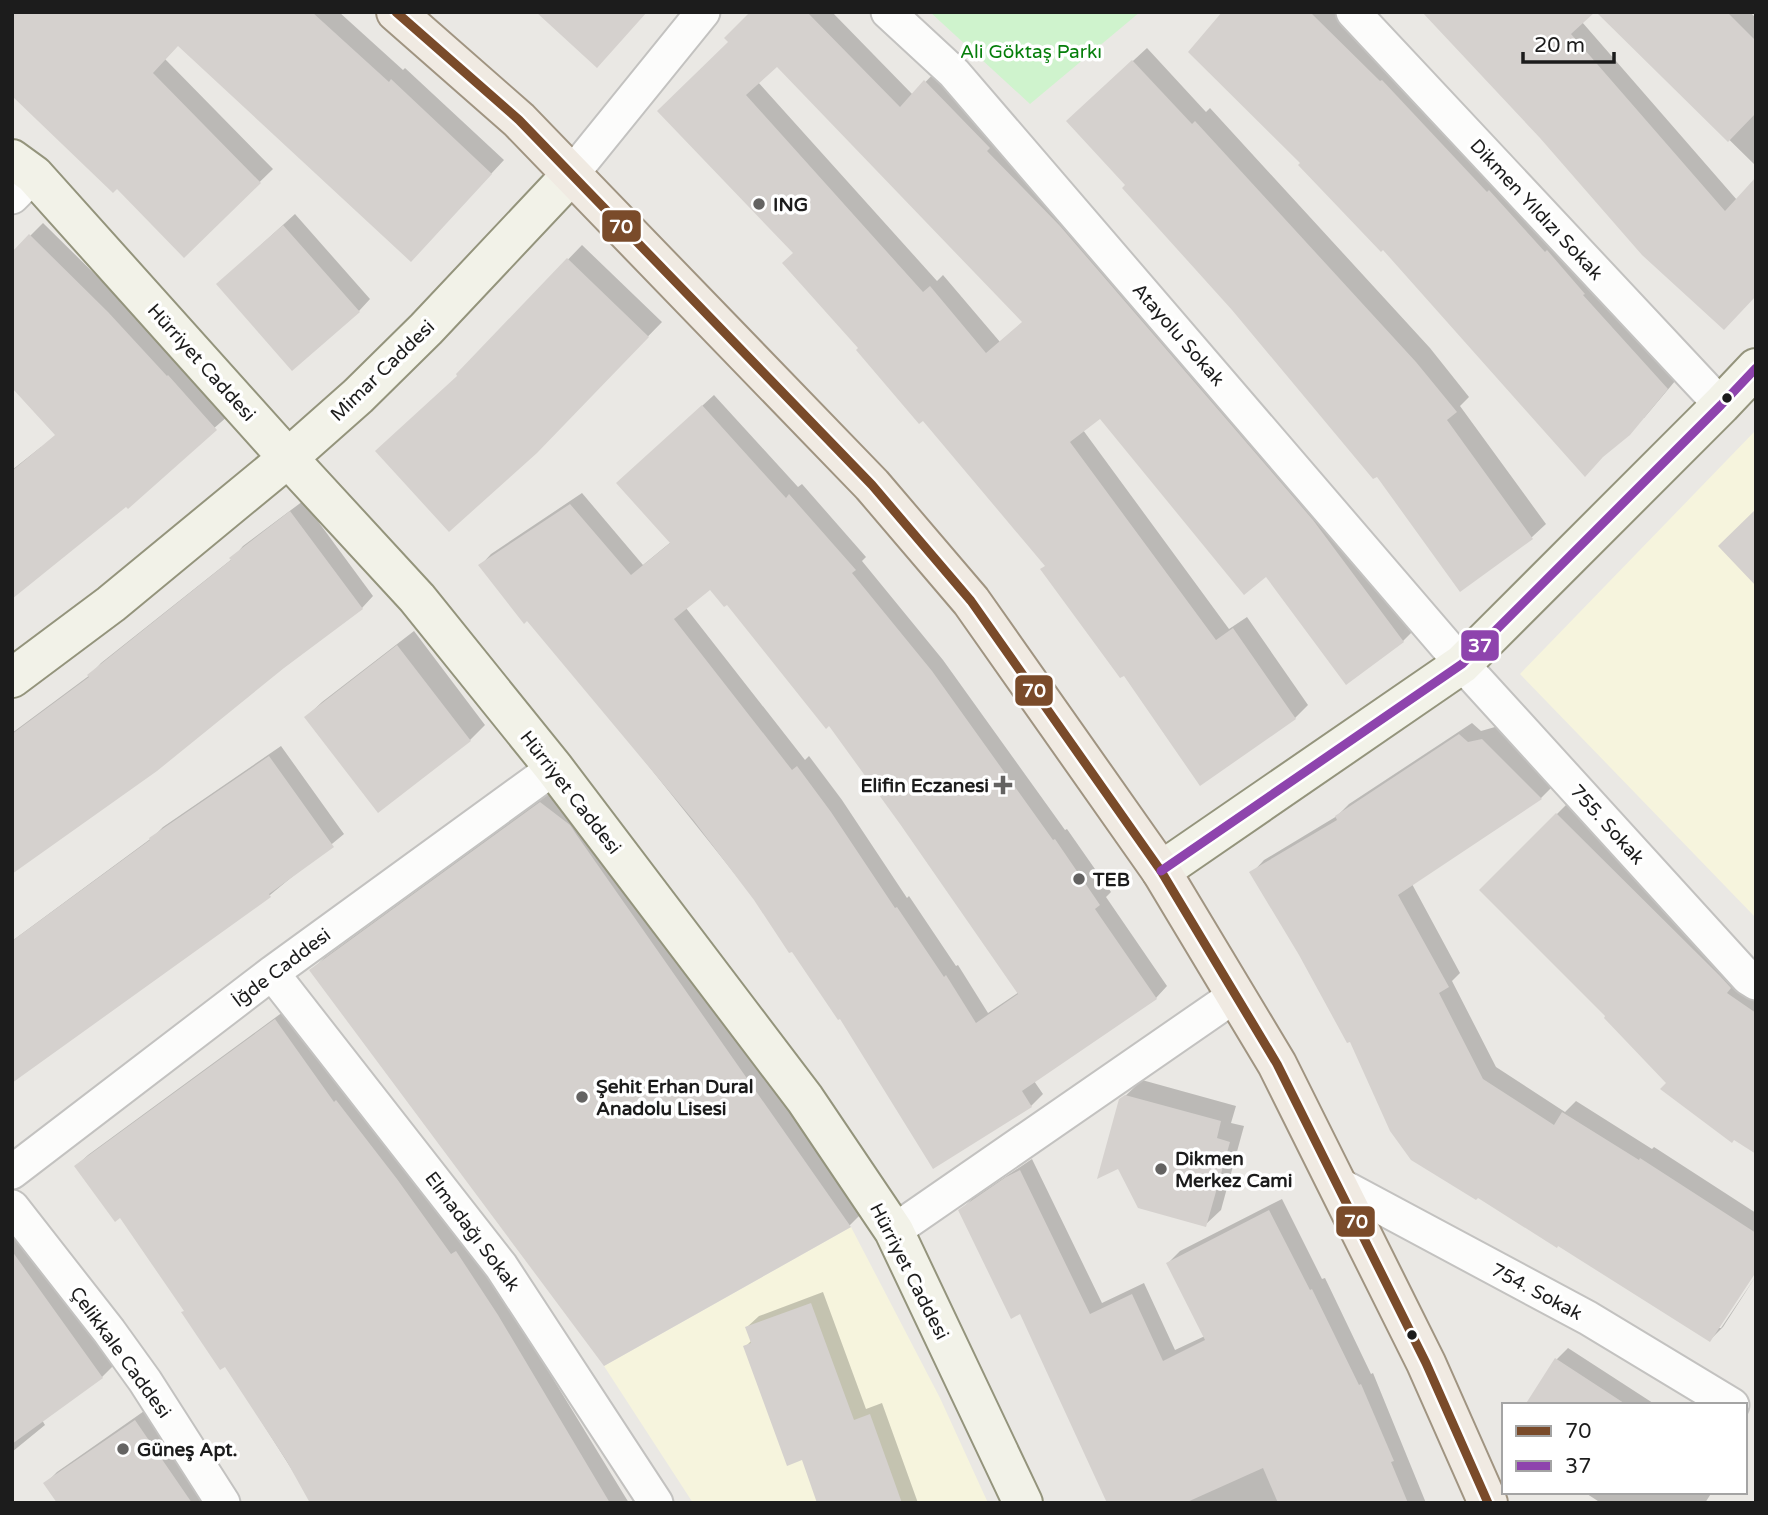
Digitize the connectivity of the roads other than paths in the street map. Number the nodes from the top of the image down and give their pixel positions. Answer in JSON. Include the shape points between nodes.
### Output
{"nodes":[{"id":1,"x":396,"y":12,"type":"edge"},
{"id":2,"x":703,"y":12,"type":"edge"},
{"id":3,"x":888,"y":12,"type":"edge"},
{"id":4,"x":1353,"y":12,"type":"edge"},
{"id":5,"x":571,"y":175,"type":"junction"},
{"id":6,"x":20,"y":177,"type":"edge"},
{"id":7,"x":1756,"y":368,"type":"edge"},
{"id":8,"x":1721,"y":405,"type":"junction"},
{"id":9,"x":288,"y":458,"type":"junction"},
{"id":10,"x":1462,"y":664,"type":"junction"},
{"id":11,"x":12,"y":678,"type":"edge"},
{"id":12,"x":554,"y":768,"type":"junction"},
{"id":13,"x":1161,"y":871,"type":"junction"},
{"id":14,"x":272,"y":973,"type":"junction"},
{"id":15,"x":1756,"y":983,"type":"edge"},
{"id":16,"x":1237,"y":993,"type":"junction"},
{"id":17,"x":12,"y":1171,"type":"edge"},
{"id":18,"x":1338,"y":1184,"type":"junction"},
{"id":19,"x":12,"y":1207,"type":"edge"},
{"id":20,"x":894,"y":1231,"type":"junction"},
{"id":21,"x":1729,"y":1403,"type":"edge"},
{"id":22,"x":223,"y":1503,"type":"edge"},
{"id":23,"x":656,"y":1503,"type":"edge"},
{"id":24,"x":1023,"y":1503,"type":"edge"},
{"id":25,"x":1488,"y":1503,"type":"edge"}],
"edges":[{"from":1,"to":5,"type":"main road","via":[[519,120]]},
{"from":2,"to":5,"type":"street","name":"Mimar Caddesi"},
{"from":3,"to":10,"type":"street","name":"Atayolu Sokak","via":[[954,73]]},
{"from":4,"to":8,"type":"street","name":"Dikmen Yıldızı Sokak"},
{"from":5,"to":9,"type":"street","name":"Mimar Caddesi","via":[[426,329]]},
{"from":5,"to":13,"type":"main road","via":[[872,485],[971,601]]},
{"from":6,"to":9,"type":"street","name":"Hürriyet Caddesi"},
{"from":7,"to":8,"type":"street"},
{"from":8,"to":10,"type":"street"},
{"from":9,"to":11,"type":"street","name":"Mimar Caddesi","via":[[111,604]]},
{"from":9,"to":12,"type":"street","name":"Hürriyet Caddesi","via":[[417,598]]},
{"from":10,"to":13,"type":"street"},
{"from":10,"to":15,"type":"street","name":"755. Sokak"},
{"from":12,"to":14,"type":"street","name":"İğde Caddesi"},
{"from":12,"to":20,"type":"street","name":"Hürriyet Caddesi","via":[[805,1099]]},
{"from":13,"to":16,"type":"main road"},
{"from":14,"to":17,"type":"street","name":"İğde Caddesi"},
{"from":14,"to":23,"type":"street","name":"Elmadağı Sokak","via":[[493,1256]]},
{"from":16,"to":18,"type":"main road"},
{"from":16,"to":20,"type":"street"},
{"from":18,"to":21,"type":"street","name":"754. Sokak","via":[[1588,1318]]},
{"from":18,"to":25,"type":"main road"},
{"from":19,"to":22,"type":"street","name":"Çelikkale Caddesi","via":[[145,1381]]},
{"from":20,"to":24,"type":"street","name":"Hürriyet Caddesi"}]}
